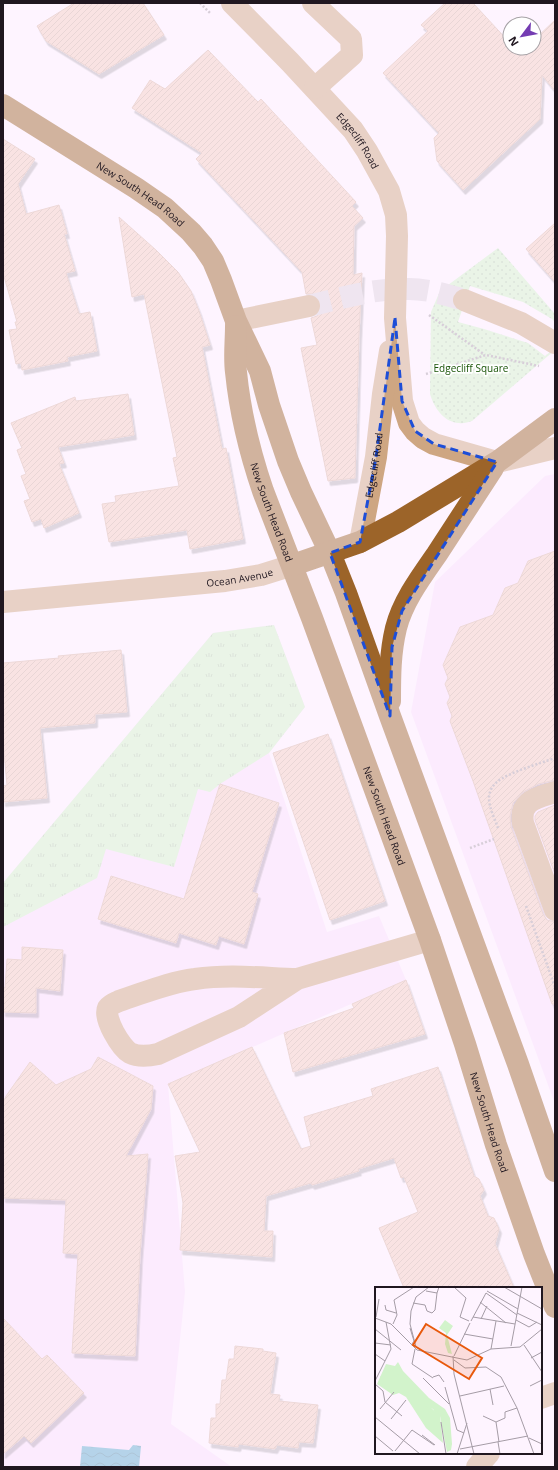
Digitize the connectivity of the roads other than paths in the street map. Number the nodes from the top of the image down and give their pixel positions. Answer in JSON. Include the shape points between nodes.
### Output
{"nodes":[{"id":1,"x":232,"y":3,"type":"edge"},
{"id":2,"x":313,"y":3,"type":"edge"},
{"id":3,"x":315,"y":88,"type":"junction"},
{"id":4,"x":3,"y":105,"type":"edge"},
{"id":5,"x":464,"y":300,"type":"tunnel mouth"},
{"id":6,"x":309,"y":306,"type":"tunnel mouth"},
{"id":7,"x":395,"y":318,"type":"junction"},
{"id":8,"x":236,"y":321,"type":"junction"},
{"id":9,"x":555,"y":342,"type":"edge"},
{"id":10,"x":555,"y":419,"type":"edge"},
{"id":11,"x":555,"y":448,"type":"edge"},
{"id":12,"x":497,"y":462,"type":"junction"},
{"id":13,"x":360,"y":542,"type":"junction"},
{"id":14,"x":330,"y":553,"type":"junction"},
{"id":15,"x":292,"y":566,"type":"junction"},
{"id":16,"x":3,"y":602,"type":"edge"},
{"id":17,"x":390,"y":716,"type":"junction"},
{"id":18,"x":555,"y":792,"type":"edge"},
{"id":19,"x":547,"y":863,"type":"edge"},
{"id":20,"x":554,"y":907,"type":"edge"},
{"id":21,"x":430,"y":940,"type":"junction"},
{"id":22,"x":297,"y":979,"type":"junction"},
{"id":23,"x":555,"y":1170,"type":"edge"},
{"id":24,"x":555,"y":1307,"type":"edge"},
{"id":25,"x":555,"y":1393,"type":"edge"},
{"id":26,"x":542,"y":1398,"type":"edge"},
{"id":27,"x":488,"y":1454,"type":"edge"},
{"id":28,"x":477,"y":1467,"type":"edge"}],
"edges":[{"from":1,"to":3,"type":"street","name":"Edgecliff Road"},
{"from":2,"to":3,"type":"street","via":[[351,39],[352,55]]},
{"from":3,"to":7,"type":"street","name":"Edgecliff Road","via":[[353,130],[389,191],[396,215],[398,236]]},
{"from":4,"to":8,"type":"main road","name":"New South Head Road","via":[[136,188],[178,219],[213,261]]},
{"from":5,"to":9,"type":"street","via":[[521,323]]},
{"from":6,"to":8,"type":"street"},
{"from":7,"to":12,"type":"street","name":"Edgecliff Road","via":[[402,401],[409,423],[423,438],[434,444]]},
{"from":7,"to":13,"type":"street","name":"Edgecliff Road","via":[[376,457]]},
{"from":8,"to":14,"type":"main road","name":"New South Head Road","via":[[260,371],[290,467]]},
{"from":8,"to":15,"type":"main road","name":"New South Head Road","via":[[236,371],[252,457]]},
{"from":10,"to":12,"type":"main road"},
{"from":11,"to":12,"type":"street"},
{"from":12,"to":13,"type":"main road","name":"Ocean Avenue"},
{"from":12,"to":17,"type":"main road","via":[[402,611],[392,646]]},
{"from":13,"to":14,"type":"main road","name":"Ocean Avenue"},
{"from":14,"to":15,"type":"main road","name":"Ocean Avenue"},
{"from":14,"to":17,"type":"main road","name":"New South Head Road"},
{"from":15,"to":16,"type":"street","name":"Ocean Avenue","via":[[261,575],[225,581]]},
{"from":15,"to":21,"type":"main road","name":"New South Head Road"},
{"from":17,"to":23,"type":"main road","name":"New South Head Road"},
{"from":18,"to":19,"type":"street","via":[[527,803],[522,815],[523,823]]},
{"from":19,"to":20,"type":"street"},
{"from":21,"to":22,"type":"street"},
{"from":21,"to":24,"type":"main road","name":"New South Head Road","via":[[496,1145]]},
{"from":22,"to":22,"type":"street","via":[[239,1017],[149,1056],[131,1054],[123,1048],[118,1042],[107,1013],[108,1008],[119,1001],[194,979],[223,976]]},
{"from":25,"to":26,"type":"street"},
{"from":27,"to":28,"type":"street"}]}
